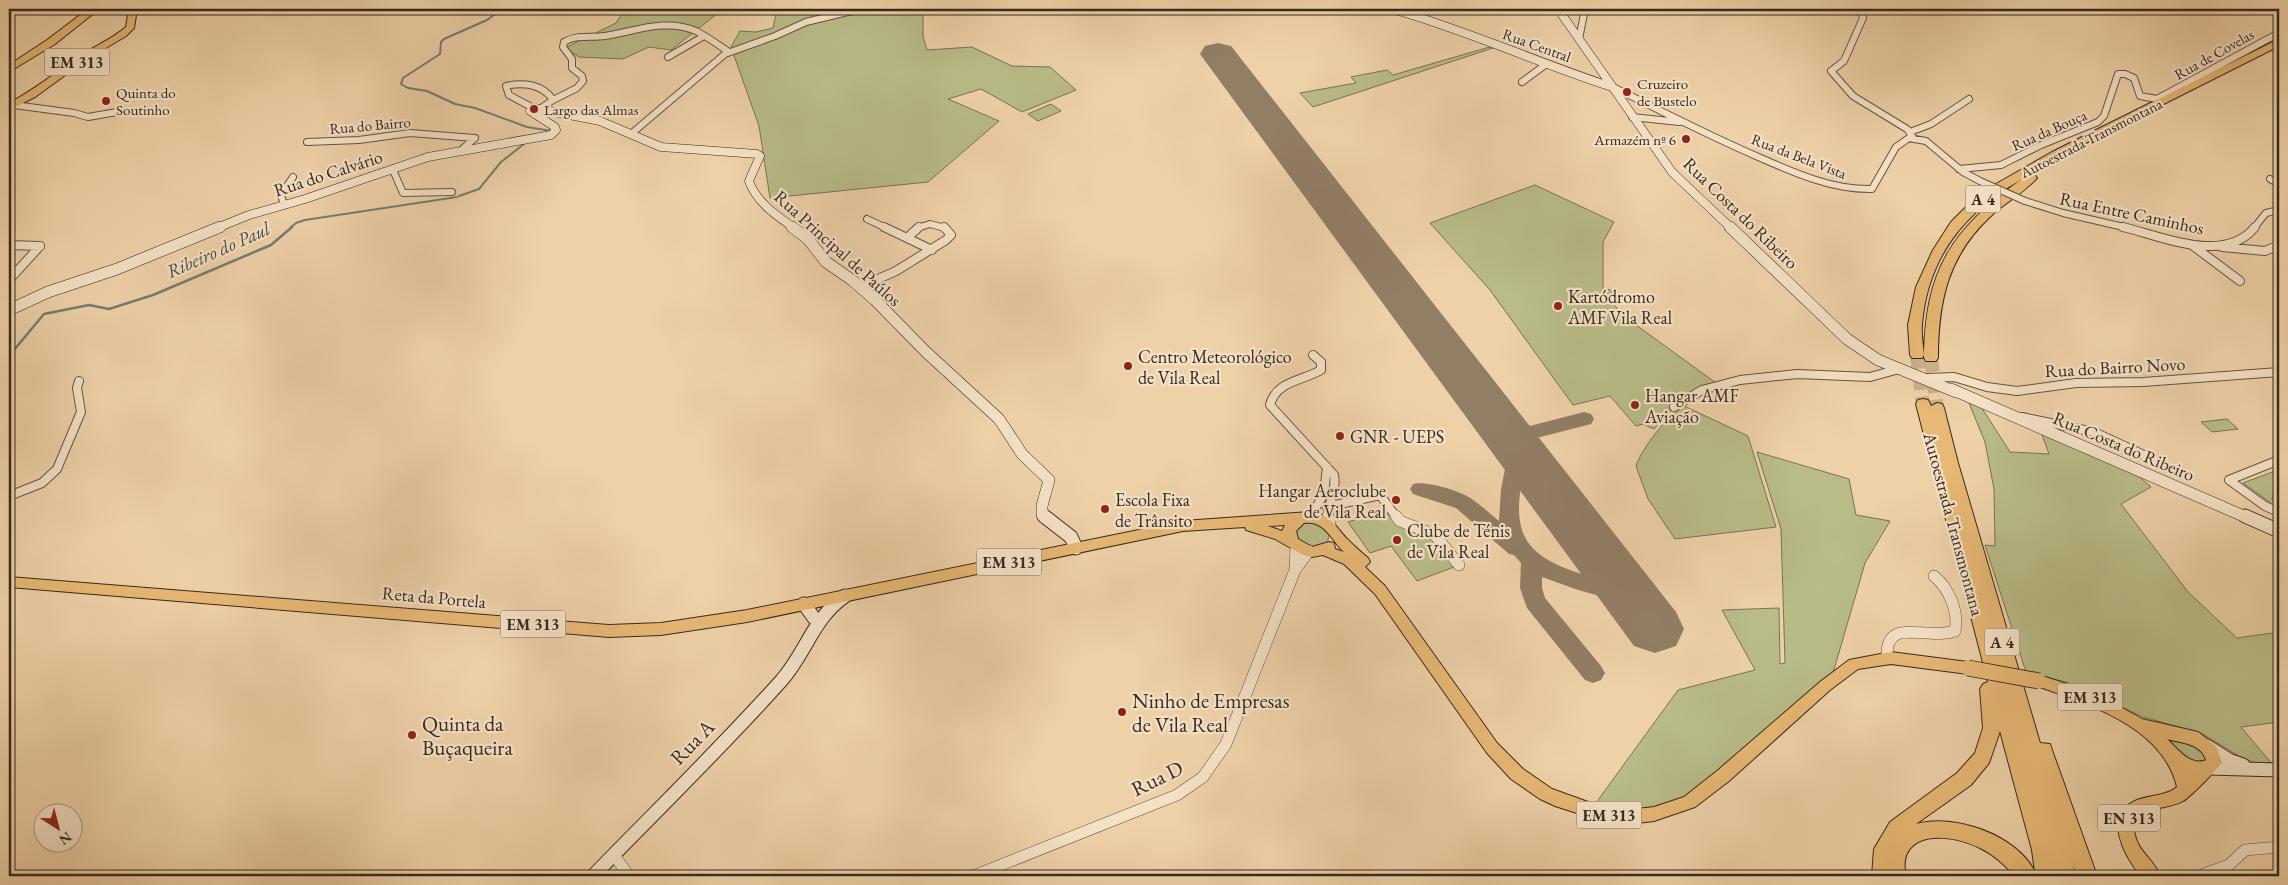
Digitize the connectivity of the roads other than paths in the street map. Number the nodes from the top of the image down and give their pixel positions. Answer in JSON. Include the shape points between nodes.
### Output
{"nodes":[{"id":1,"x":84,"y":9,"type":"edge"},
{"id":2,"x":94,"y":9,"type":"edge"},
{"id":3,"x":133,"y":9,"type":"edge"},
{"id":4,"x":860,"y":9,"type":"edge"},
{"id":5,"x":1392,"y":9,"type":"edge"},
{"id":6,"x":1558,"y":9,"type":"edge"},
{"id":7,"x":1585,"y":9,"type":"edge"},
{"id":8,"x":1861,"y":9,"type":"edge"},
{"id":9,"x":2279,"y":33,"type":"edge"},
{"id":10,"x":704,"y":36,"type":"junction"},
{"id":11,"x":1579,"y":39,"type":"junction"},
{"id":12,"x":2279,"y":42,"type":"edge"},
{"id":13,"x":2279,"y":51,"type":"edge"},
{"id":14,"x":729,"y":52,"type":"junction"},
{"id":15,"x":668,"y":57,"type":"dead end"},
{"id":16,"x":9,"y":62,"type":"edge"},
{"id":17,"x":1545,"y":65,"type":"junction"},
{"id":18,"x":9,"y":69,"type":"edge"},
{"id":19,"x":1587,"y":77,"type":"junction"},
{"id":20,"x":1604,"y":77,"type":"junction"},
{"id":21,"x":1522,"y":82,"type":"dead end"},
{"id":22,"x":2279,"y":84,"type":"edge"},
{"id":23,"x":506,"y":86,"type":"joint"},
{"id":24,"x":535,"y":88,"type":"junction"},
{"id":25,"x":1614,"y":90,"type":"junction"},
{"id":26,"x":2279,"y":97,"type":"edge"},
{"id":27,"x":2161,"y":98,"type":"joint"},
{"id":28,"x":517,"y":99,"type":"junction"},
{"id":29,"x":1969,"y":99,"type":"dead end"},
{"id":30,"x":553,"y":100,"type":"junction"},
{"id":31,"x":11,"y":106,"type":"edge"},
{"id":32,"x":537,"y":108,"type":"junction"},
{"id":33,"x":117,"y":112,"type":"dead end"},
{"id":34,"x":2142,"y":116,"type":"junction"},
{"id":35,"x":1632,"y":117,"type":"junction"},
{"id":36,"x":1657,"y":120,"type":"junction"},
{"id":37,"x":1688,"y":124,"type":"junction"},
{"id":38,"x":1640,"y":128,"type":"junction"},
{"id":39,"x":1910,"y":132,"type":"junction"},
{"id":40,"x":631,"y":134,"type":"junction"},
{"id":41,"x":1914,"y":139,"type":"junction"},
{"id":42,"x":307,"y":142,"type":"dead end"},
{"id":43,"x":460,"y":151,"type":"junction"},
{"id":44,"x":1959,"y":169,"type":"junction"},
{"id":45,"x":393,"y":170,"type":"junction"},
{"id":46,"x":293,"y":177,"type":"dead end"},
{"id":47,"x":2270,"y":178,"type":"dead end"},
{"id":48,"x":2279,"y":184,"type":"edge"},
{"id":49,"x":452,"y":192,"type":"dead end"},
{"id":50,"x":284,"y":205,"type":"junction"},
{"id":51,"x":2279,"y":210,"type":"edge"},
{"id":52,"x":867,"y":218,"type":"dead end"},
{"id":53,"x":908,"y":237,"type":"junction"},
{"id":54,"x":2187,"y":242,"type":"junction"},
{"id":55,"x":9,"y":245,"type":"edge"},
{"id":56,"x":2279,"y":245,"type":"edge"},
{"id":57,"x":40,"y":246,"type":"joint"},
{"id":58,"x":2214,"y":246,"type":"junction"},
{"id":59,"x":932,"y":250,"type":"junction"},
{"id":60,"x":9,"y":280,"type":"edge"},
{"id":61,"x":2240,"y":282,"type":"dead end"},
{"id":62,"x":860,"y":287,"type":"junction"},
{"id":63,"x":9,"y":310,"type":"edge"},
{"id":64,"x":1856,"y":345,"type":"junction"},
{"id":65,"x":1313,"y":355,"type":"dead end"},
{"id":66,"x":1917,"y":355,"type":"tunnel mouth"},
{"id":67,"x":1931,"y":358,"type":"tunnel mouth"},
{"id":68,"x":1890,"y":366,"type":"junction"},
{"id":69,"x":2279,"y":372,"type":"edge"},
{"id":70,"x":78,"y":381,"type":"dead end"},
{"id":71,"x":1936,"y":382,"type":"junction"},
{"id":72,"x":1930,"y":406,"type":"tunnel mouth"},
{"id":73,"x":1674,"y":407,"type":"dead end"},
{"id":74,"x":2008,"y":414,"type":"junction"},
{"id":75,"x":2279,"y":460,"type":"edge"},
{"id":76,"x":2161,"y":463,"type":"dead end"},
{"id":77,"x":1327,"y":467,"type":"junction"},
{"id":78,"x":9,"y":496,"type":"edge"},
{"id":79,"x":2279,"y":506,"type":"edge"},
{"id":80,"x":1327,"y":507,"type":"junction"},
{"id":81,"x":1958,"y":514,"type":"junction"},
{"id":82,"x":1304,"y":518,"type":"junction"},
{"id":83,"x":1246,"y":524,"type":"junction"},
{"id":84,"x":1332,"y":529,"type":"junction"},
{"id":85,"x":2279,"y":531,"type":"edge"},
{"id":86,"x":1294,"y":544,"type":"junction"},
{"id":87,"x":1076,"y":548,"type":"junction"},
{"id":88,"x":1316,"y":551,"type":"junction"},
{"id":89,"x":1458,"y":565,"type":"dead end"},
{"id":90,"x":1295,"y":570,"type":"junction"},
{"id":91,"x":1934,"y":576,"type":"dead end"},
{"id":92,"x":9,"y":582,"type":"edge"},
{"id":93,"x":1380,"y":590,"type":"junction"},
{"id":94,"x":850,"y":595,"type":"junction"},
{"id":95,"x":821,"y":601,"type":"junction"},
{"id":96,"x":804,"y":604,"type":"junction"},
{"id":97,"x":816,"y":622,"type":"junction"},
{"id":98,"x":1887,"y":658,"type":"junction"},
{"id":99,"x":2136,"y":723,"type":"junction"},
{"id":100,"x":2173,"y":734,"type":"junction"},
{"id":101,"x":2206,"y":745,"type":"junction"},
{"id":102,"x":2172,"y":754,"type":"junction"},
{"id":103,"x":2207,"y":769,"type":"junction"},
{"id":104,"x":2254,"y":769,"type":"junction"},
{"id":105,"x":2277,"y":773,"type":"edge"},
{"id":106,"x":2185,"y":787,"type":"junction"},
{"id":107,"x":2279,"y":846,"type":"edge"},
{"id":108,"x":614,"y":855,"type":"junction"},
{"id":109,"x":624,"y":874,"type":"edge"},
{"id":110,"x":2204,"y":874,"type":"dead end"},
{"id":111,"x":593,"y":876,"type":"edge"},
{"id":112,"x":973,"y":876,"type":"edge"},
{"id":113,"x":1882,"y":876,"type":"edge"},
{"id":114,"x":1894,"y":876,"type":"edge"},
{"id":115,"x":2027,"y":876,"type":"edge"},
{"id":116,"x":2046,"y":876,"type":"edge"},
{"id":117,"x":2066,"y":876,"type":"edge"},
{"id":118,"x":2086,"y":876,"type":"edge"},
{"id":119,"x":2152,"y":876,"type":"edge"}],
"edges":[{"from":1,"to":16,"type":"highway"},
{"from":2,"to":18,"type":"highway"},
{"from":3,"to":31,"type":"main road","number":"EM 313","via":[[130,28],[124,34]]},
{"from":4,"to":14,"type":"street","via":[[810,21]]},
{"from":5,"to":17,"type":"street","name":"Rua Central","via":[[1445,24]]},
{"from":6,"to":11,"type":"street","name":"Rua Costa do Ribeiro"},
{"from":7,"to":11,"type":"street"},
{"from":8,"to":39,"type":"street","via":[[1863,18],[1844,60],[1831,71],[1853,96]]},
{"from":9,"to":27,"type":"street","name":"Rua de Covelas"},
{"from":10,"to":14,"type":"street"},
{"from":10,"to":15,"type":"street"},
{"from":10,"to":30,"type":"street","via":[[682,26],[668,25],[570,38],[564,42],[563,48],[572,59],[572,68],[583,81],[577,88]]},
{"from":11,"to":20,"type":"street","name":"Rua Costa do Ribeiro"},
{"from":12,"to":34,"type":"highway","name":"Autoestrada Transmontana","number":"A 4"},
{"from":13,"to":34,"type":"highway","name":"Autoestrada Transmontana","number":"A 4"},
{"from":14,"to":40,"type":"street","via":[[719,57]]},
{"from":17,"to":19,"type":"street","name":"Rua Central"},
{"from":17,"to":21,"type":"street"},
{"from":19,"to":20,"type":"street"},
{"from":19,"to":25,"type":"street"},
{"from":20,"to":25,"type":"street","name":"Rua Costa do Ribeiro"},
{"from":22,"to":26,"type":"street"},
{"from":23,"to":24,"type":"street","via":[[519,83]]},
{"from":23,"to":28,"type":"street","via":[[508,93]]},
{"from":24,"to":28,"type":"street"},
{"from":24,"to":30,"type":"street"},
{"from":25,"to":35,"type":"street","name":"Rua Costa do Ribeiro"},
{"from":25,"to":37,"type":"street","name":"Rua da Bela Vista"},
{"from":27,"to":44,"type":"street","name":"Rua da Bouça","via":[[2150,100],[2140,96],[2134,78],[2120,74],[2104,116],[2098,122],[2004,164]]},
{"from":28,"to":32,"type":"street"},
{"from":29,"to":39,"type":"street","via":[[1930,124]]},
{"from":30,"to":32,"type":"street"},
{"from":31,"to":33,"type":"street","via":[[88,117]]},
{"from":32,"to":40,"type":"street","name":"Rua Principal de Paúlos","via":[[600,121]]},
{"from":32,"to":43,"type":"street","name":"Rua do Calvário","via":[[529,111],[556,128],[554,133]]},
{"from":34,"to":66,"type":"highway","name":"Autoestrada Transmontana","number":"A 4","via":[[2056,154],[1979,202],[1955,225],[1939,250],[1923,288],[1915,325]]},
{"from":34,"to":67,"type":"highway","name":"Autoestrada Transmontana","number":"A 4","via":[[2035,176],[1972,227],[1948,260],[1937,292],[1929,330]]},
{"from":35,"to":36,"type":"street"},
{"from":35,"to":38,"type":"street","name":"Rua Costa do Ribeiro"},
{"from":36,"to":37,"type":"street"},
{"from":36,"to":38,"type":"street"},
{"from":37,"to":41,"type":"street","name":"Rua da Bela Vista","via":[[1783,168],[1860,191],[1873,188],[1901,142]]},
{"from":38,"to":64,"type":"street","name":"Rua Costa do Ribeiro","via":[[1677,177]]},
{"from":39,"to":41,"type":"street"},
{"from":40,"to":62,"type":"street","name":"Rua Principal de Paúlos","via":[[663,147],[758,154],[760,156],[749,179],[764,205],[809,240],[826,262]]},
{"from":41,"to":44,"type":"street","via":[[1933,144]]},
{"from":42,"to":43,"type":"street","name":"Rua do Bairro","via":[[359,140],[410,133],[475,138]]},
{"from":43,"to":45,"type":"street","name":"Rua do Calvário","via":[[432,156]]},
{"from":44,"to":54,"type":"street","name":"Rua Entre Caminhos","bridge":true,"via":[[2025,201],[2056,212]]},
{"from":45,"to":49,"type":"street","via":[[402,193]]},
{"from":45,"to":50,"type":"street","name":"Rua do Calvário"},
{"from":46,"to":50,"type":"street","via":[[281,195]]},
{"from":47,"to":48,"type":"street"},
{"from":50,"to":63,"type":"street","name":"Rua do Calvário","via":[[249,215]]},
{"from":51,"to":58,"type":"street","name":"Rua Entre Caminhos","via":[[2265,212],[2248,234]]},
{"from":52,"to":53,"type":"street"},
{"from":53,"to":59,"type":"street"},
{"from":53,"to":59,"type":"street","via":[[923,225],[942,226],[951,235]]},
{"from":54,"to":58,"type":"street","name":"Rua Entre Caminhos"},
{"from":54,"to":61,"type":"street"},
{"from":55,"to":57,"type":"street"},
{"from":56,"to":58,"type":"street","via":[[2265,252]]},
{"from":57,"to":60,"type":"street"},
{"from":59,"to":62,"type":"street"},
{"from":62,"to":87,"type":"street","name":"Rua Principal de Paúlos","via":[[1004,425],[1022,454],[1049,480],[1042,516],[1071,537]]},
{"from":64,"to":68,"type":"street","name":"Rua Costa do Ribeiro"},
{"from":64,"to":68,"type":"street","name":"Rua Costa do Ribeiro"},
{"from":65,"to":77,"type":"street","via":[[1321,362],[1320,370],[1280,388],[1270,405]]},
{"from":68,"to":71,"type":"street","name":"Rua Costa do Ribeiro"},
{"from":68,"to":73,"type":"street","via":[[1876,376],[1808,374],[1758,377],[1701,390]]},
{"from":69,"to":71,"type":"street","name":"Rua do Bairro Novo","via":[[2152,382],[2081,382],[2017,390],[1987,387],[1954,377]]},
{"from":70,"to":78,"type":"street","via":[[81,412],[57,469],[42,483]]},
{"from":71,"to":74,"type":"street","name":"Rua Costa do Ribeiro"},
{"from":72,"to":81,"type":"highway","name":"Autoestrada Transmontana","number":"A 4","via":[[1942,434]]},
{"from":74,"to":76,"type":"street","via":[[2089,431]]},
{"from":74,"to":85,"type":"street","name":"Rua Costa do Ribeiro"},
{"from":75,"to":79,"type":"street","via":[[2229,480],[2268,508],[2276,510]]},
{"from":77,"to":80,"type":"street","via":[[1336,481]]},
{"from":77,"to":82,"type":"street","via":[[1327,482],[1319,505]]},
{"from":80,"to":84,"type":"street"},
{"from":80,"to":89,"type":"street","via":[[1382,495],[1400,521],[1436,535]]},
{"from":81,"to":113,"type":"highway","via":[[1965,587],[1992,704],[1993,729],[1985,753],[1970,774],[1902,822],[1889,837],[1881,858]]},
{"from":81,"to":116,"type":"highway","name":"Autoestrada Transmontana","number":"A 4"},
{"from":81,"to":117,"type":"highway","name":"Autoestrada Transmontana","number":"A 4","via":[[2042,783]]},
{"from":81,"to":118,"type":"highway","via":[[1997,601],[2033,721]]},
{"from":82,"to":83,"type":"main road","number":"EM 313"},
{"from":82,"to":84,"type":"main road","number":"EM 313","via":[[1325,521]]},
{"from":82,"to":86,"type":"main road","via":[[1290,526]]},
{"from":83,"to":86,"type":"main road","number":"EM 313"},
{"from":83,"to":87,"type":"main road","number":"EM 313","via":[[1196,524]]},
{"from":84,"to":88,"type":"main road","via":[[1332,543]]},
{"from":84,"to":93,"type":"main road","number":"EM 313","via":[[1368,568]]},
{"from":86,"to":88,"type":"main road","number":"EM 313"},
{"from":86,"to":90,"type":"street"},
{"from":87,"to":94,"type":"main road","number":"EM 313"},
{"from":88,"to":90,"type":"street"},
{"from":88,"to":93,"type":"main road","number":"EM 313","via":[[1349,560]]},
{"from":90,"to":112,"type":"street","name":"Rua D","via":[[1228,739],[1203,777],[1177,795]]},
{"from":91,"to":98,"type":"street","via":[[1946,588],[1956,630],[1946,635],[1894,634],[1885,644]]},
{"from":92,"to":96,"type":"main road","name":"Reta da Portela","number":"EM 313","via":[[618,631],[680,628]]},
{"from":93,"to":98,"type":"main road","number":"EM 313","via":[[1506,763],[1546,794],[1602,814],[1654,814],[1689,802],[1845,670],[1864,661]]},
{"from":94,"to":95,"type":"main road","name":"Reta da Portela","number":"EM 313"},
{"from":94,"to":97,"type":"street","via":[[834,604]]},
{"from":95,"to":96,"type":"main road","name":"Reta da Portela","number":"EM 313"},
{"from":95,"to":97,"type":"street","name":"Rua A","via":[[815,611]]},
{"from":96,"to":97,"type":"street"},
{"from":97,"to":108,"type":"street","name":"Rua A","via":[[799,656],[783,678]]},
{"from":98,"to":99,"type":"main road","number":"EM 313","bridge":true,"via":[[2039,681],[2080,693]]},
{"from":99,"to":100,"type":"main road","number":"EM 313"},
{"from":99,"to":102,"type":"main road","number":"EM 313"},
{"from":100,"to":101,"type":"main road","via":[[2193,736]]},
{"from":100,"to":102,"type":"main road","via":[[2167,740]]},
{"from":101,"to":103,"type":"main road","via":[[2214,756],[2214,762]]},
{"from":101,"to":104,"type":"street","via":[[2229,760]]},
{"from":102,"to":103,"type":"main road","via":[[2188,766]]},
{"from":102,"to":106,"type":"main road","via":[[2183,773]]},
{"from":103,"to":104,"type":"street"},
{"from":103,"to":106,"type":"main road","number":"EN 313"},
{"from":104,"to":105,"type":"street"},
{"from":106,"to":119,"type":"main road","number":"EN 313","via":[[2173,797],[2140,806],[2128,820],[2126,832],[2131,849]]},
{"from":107,"to":110,"type":"street","via":[[2245,850],[2229,864]]},
{"from":108,"to":109,"type":"street"},
{"from":108,"to":111,"type":"street","name":"Rua A"},
{"from":114,"to":115,"type":"highway","via":[[1895,857],[1903,842],[1920,831],[1938,828],[1963,832],[1990,843]]}]}
